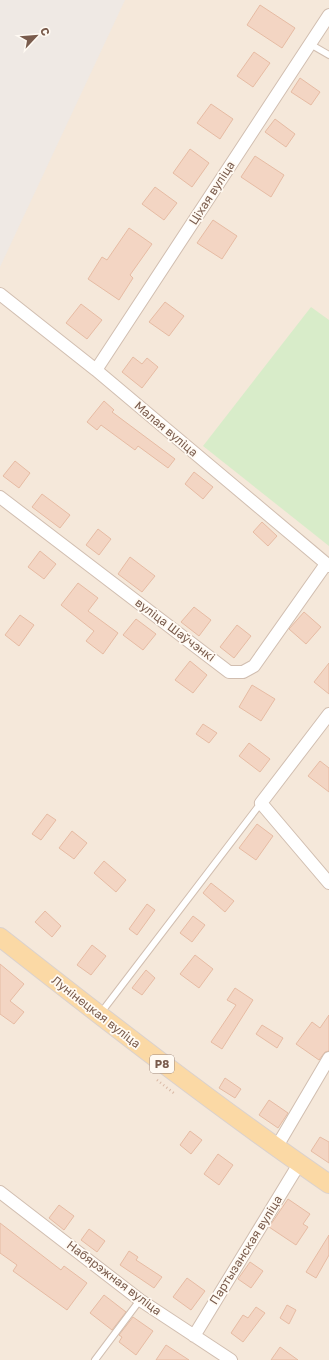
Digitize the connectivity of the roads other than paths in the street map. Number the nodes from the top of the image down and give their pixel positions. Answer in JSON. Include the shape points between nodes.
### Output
{"nodes":[{"id":1,"x":329,"y":15,"type":"edge"},
{"id":2,"x":310,"y":44,"type":"junction"},
{"id":3,"x":329,"y":55,"type":"edge"},
{"id":4,"x":0,"y":294,"type":"edge"},
{"id":5,"x":96,"y":370,"type":"junction"},
{"id":6,"x":0,"y":497,"type":"edge"},
{"id":7,"x":327,"y":565,"type":"edge"},
{"id":8,"x":329,"y":714,"type":"edge"},
{"id":9,"x":261,"y":803,"type":"junction"},
{"id":10,"x":329,"y":883,"type":"edge"},
{"id":11,"x":0,"y":937,"type":"edge"},
{"id":12,"x":99,"y":1016,"type":"junction"},
{"id":13,"x":329,"y":1058,"type":"edge"},
{"id":14,"x":276,"y":1148,"type":"junction"},
{"id":15,"x":299,"y":1164,"type":"junction"},
{"id":16,"x":329,"y":1184,"type":"edge"},
{"id":17,"x":0,"y":1192,"type":"edge"},
{"id":18,"x":140,"y":1300,"type":"junction"},
{"id":19,"x":194,"y":1336,"type":"junction"},
{"id":20,"x":95,"y":1360,"type":"edge"},
{"id":21,"x":231,"y":1360,"type":"edge"}],
"edges":[{"from":1,"to":2,"type":"street","name":"Ціхая вуліца"},
{"from":2,"to":3,"type":"lane"},
{"from":2,"to":5,"type":"street","name":"Ціхая вуліца"},
{"from":4,"to":5,"type":"street","name":"Малая вуліца"},
{"from":5,"to":7,"type":"street","name":"Малая вуліца"},
{"from":6,"to":7,"type":"street","name":"вуліца Шаўчэнкі","via":[[229,672],[243,672],[254,666]]},
{"from":8,"to":9,"type":"street"},
{"from":9,"to":10,"type":"street"},
{"from":9,"to":12,"type":"lane"},
{"from":11,"to":12,"type":"main road","name":"Лунінецкая вуліца","number":"Р8"},
{"from":12,"to":14,"type":"main road","name":"Лунінецкая вуліца","number":"Р8"},
{"from":13,"to":14,"type":"street"},
{"from":14,"to":15,"type":"main road","name":"Лунінецкая вуліца","number":"Р8"},
{"from":15,"to":16,"type":"main road","name":"Лунінецкая вуліца","number":"Р8"},
{"from":15,"to":19,"type":"street","name":"Партызанская вуліца"},
{"from":17,"to":18,"type":"street","name":"Набярэжная вуліца"},
{"from":18,"to":19,"type":"street","name":"Набярэжная вуліца"},
{"from":18,"to":20,"type":"lane"},
{"from":19,"to":21,"type":"street","name":"Набярэжная вуліца"}]}
